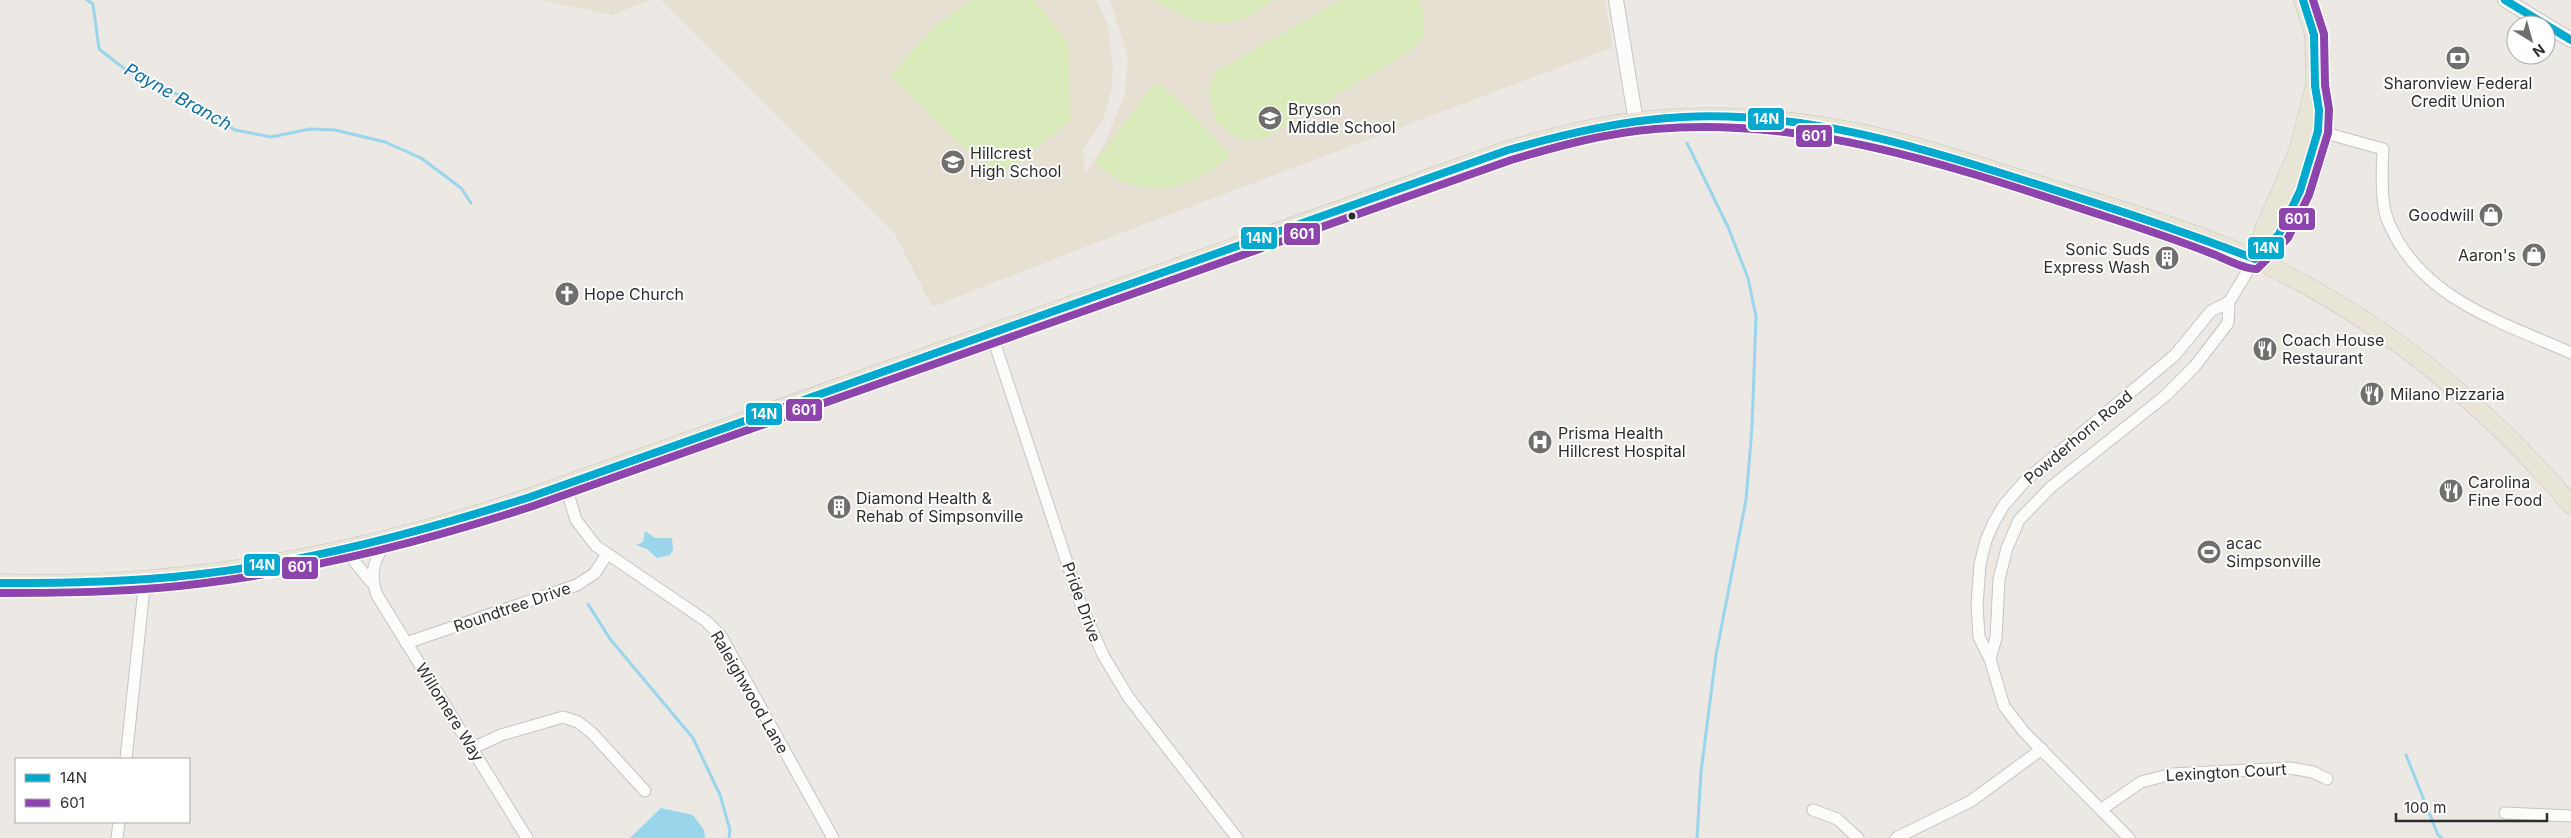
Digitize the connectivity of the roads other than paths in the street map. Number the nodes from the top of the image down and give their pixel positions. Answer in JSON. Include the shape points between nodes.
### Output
{"nodes":[{"id":1,"x":1616,"y":0,"type":"edge"},
{"id":2,"x":2303,"y":0,"type":"edge"},
{"id":3,"x":2505,"y":0,"type":"edge"},
{"id":4,"x":2571,"y":40,"type":"edge"},
{"id":5,"x":2315,"y":86,"type":"junction"},
{"id":6,"x":1636,"y":122,"type":"junction"},
{"id":7,"x":2318,"y":131,"type":"junction"},
{"id":8,"x":2255,"y":259,"type":"junction"},
{"id":9,"x":2229,"y":302,"type":"junction"},
{"id":10,"x":991,"y":332,"type":"junction"},
{"id":11,"x":2571,"y":353,"type":"edge"},
{"id":12,"x":565,"y":484,"type":"junction"},
{"id":13,"x":2571,"y":505,"type":"edge"},
{"id":14,"x":386,"y":541,"type":"junction"},
{"id":15,"x":345,"y":550,"type":"junction"},
{"id":16,"x":606,"y":554,"type":"junction"},
{"id":17,"x":145,"y":579,"type":"junction"},
{"id":18,"x":0,"y":583,"type":"edge"},
{"id":19,"x":374,"y":586,"type":"junction"},
{"id":20,"x":406,"y":643,"type":"junction"},
{"id":21,"x":1990,"y":659,"type":"junction"},
{"id":22,"x":473,"y":748,"type":"junction"},
{"id":23,"x":2042,"y":749,"type":"junction"},
{"id":24,"x":126,"y":758,"type":"edge"},
{"id":25,"x":2327,"y":780,"type":"dead end"},
{"id":26,"x":645,"y":791,"type":"dead end"},
{"id":27,"x":2102,"y":809,"type":"junction"},
{"id":28,"x":1813,"y":810,"type":"dead end"},
{"id":29,"x":2505,"y":813,"type":"dead end"},
{"id":30,"x":2571,"y":816,"type":"edge"},
{"id":31,"x":119,"y":823,"type":"edge"},
{"id":32,"x":117,"y":838,"type":"edge"},
{"id":33,"x":527,"y":838,"type":"edge"},
{"id":34,"x":833,"y":838,"type":"edge"},
{"id":35,"x":1237,"y":838,"type":"edge"},
{"id":36,"x":1858,"y":838,"type":"edge"},
{"id":37,"x":1896,"y":838,"type":"edge"},
{"id":38,"x":2129,"y":838,"type":"edge"}],
"edges":[{"from":1,"to":6,"type":"street"},
{"from":2,"to":5,"type":"main road","via":[[2314,35]]},
{"from":3,"to":4,"type":"street"},
{"from":5,"to":7,"type":"main road"},
{"from":5,"to":8,"type":"main road","via":[[2298,151],[2265,227]]},
{"from":6,"to":8,"type":"main road","via":[[1712,118],[1764,120],[1876,136],[2132,213]]},
{"from":6,"to":10,"type":"main road","via":[[1557,136],[1508,150]]},
{"from":7,"to":8,"type":"main road","via":[[2300,192],[2279,234]]},
{"from":7,"to":11,"type":"street","via":[[2383,148],[2384,207],[2390,227],[2426,278],[2450,295]]},
{"from":8,"to":9,"type":"street","name":"Powderhorn Road"},
{"from":8,"to":13,"type":"main road","via":[[2361,318],[2437,372],[2510,438]]},
{"from":9,"to":21,"type":"street","name":"Powderhorn Road","via":[[2228,323],[2195,366],[2165,396],[2050,487],[2019,520],[1999,579],[1996,638]]},
{"from":9,"to":21,"type":"street","name":"Powderhorn Road","via":[[2211,311],[2174,355],[2054,455],[2004,506],[1986,540],[1977,581],[1979,637]]},
{"from":10,"to":12,"type":"main road"},
{"from":10,"to":35,"type":"street","name":"Pride Drive","via":[[1081,605],[1103,655],[1129,698]]},
{"from":12,"to":14,"type":"main road","via":[[482,514]]},
{"from":12,"to":16,"type":"street","name":"Raleighwood Lane","via":[[576,520]]},
{"from":14,"to":15,"type":"main road"},
{"from":14,"to":19,"type":"street","name":"Willomere Way","via":[[371,573]]},
{"from":15,"to":17,"type":"main road","via":[[280,563]]},
{"from":15,"to":19,"type":"street","name":"Willomere Way"},
{"from":16,"to":20,"type":"street","name":"Roundtree Drive","via":[[595,573],[577,585]]},
{"from":16,"to":34,"type":"street","name":"Raleighwood Lane","via":[[706,621],[721,636]]},
{"from":17,"to":18,"type":"main road"},
{"from":17,"to":24,"type":"street"},
{"from":19,"to":20,"type":"street","name":"Willomere Way"},
{"from":20,"to":22,"type":"street","name":"Willomere Way"},
{"from":21,"to":23,"type":"street","name":"Powderhorn Road","via":[[2004,706]]},
{"from":22,"to":26,"type":"street","via":[[501,735],[564,717],[578,722],[592,733]]},
{"from":22,"to":33,"type":"street","name":"Willomere Way"},
{"from":23,"to":27,"type":"street","name":"Powderhorn Road"},
{"from":23,"to":37,"type":"street","via":[[1971,801]]},
{"from":25,"to":27,"type":"street","name":"Lexington Court","via":[[2313,772],[2290,768],[2172,774],[2141,782]]},
{"from":27,"to":38,"type":"street","name":"Powderhorn Road"},
{"from":28,"to":36,"type":"street","via":[[1837,819]]},
{"from":29,"to":30,"type":"street"},
{"from":31,"to":32,"type":"street"}]}
